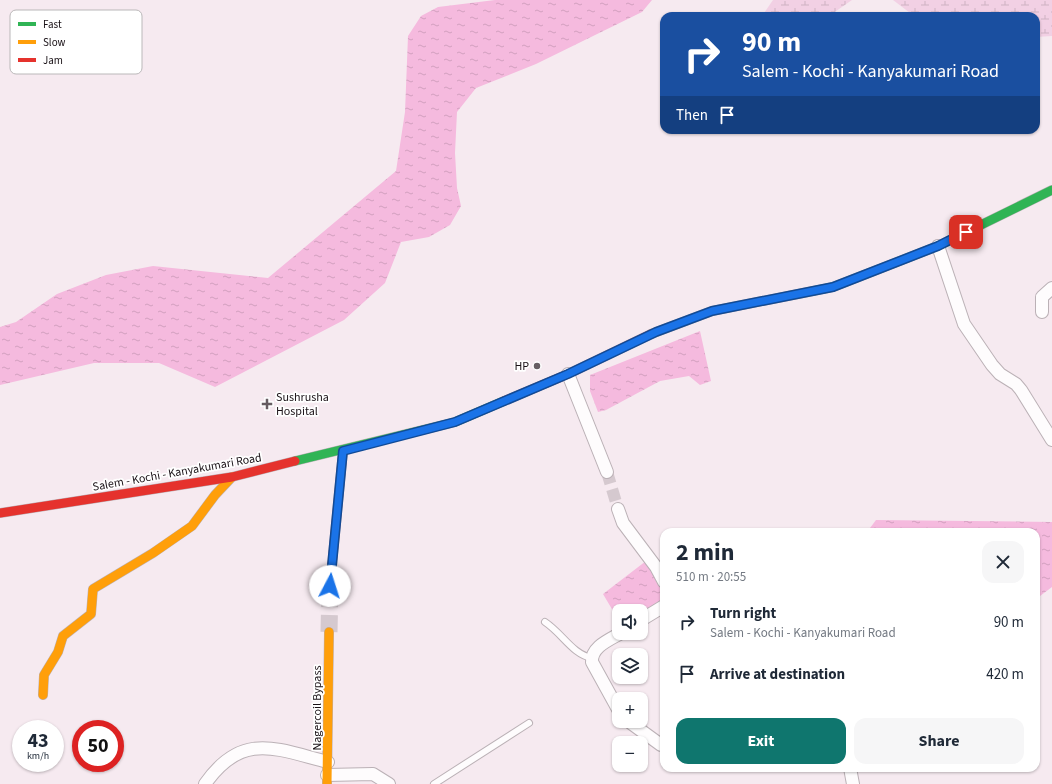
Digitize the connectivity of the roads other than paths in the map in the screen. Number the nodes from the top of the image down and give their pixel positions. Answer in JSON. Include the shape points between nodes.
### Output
{"nodes":[{"id":1,"x":1052,"y":190,"type":"edge"},
{"id":2,"x":938,"y":246,"type":"junction"},
{"id":3,"x":1052,"y":288,"type":"edge"},
{"id":4,"x":1042,"y":312,"type":"dead end"},
{"id":5,"x":568,"y":374,"type":"junction"},
{"id":6,"x":1052,"y":440,"type":"edge"},
{"id":7,"x":343,"y":451,"type":"junction"},
{"id":8,"x":607,"y":472,"type":"tunnel mouth"},
{"id":9,"x":232,"y":477,"type":"junction"},
{"id":10,"x":618,"y":509,"type":"tunnel mouth"},
{"id":11,"x":0,"y":513,"type":"edge"},
{"id":12,"x":660,"y":574,"type":"edge"},
{"id":13,"x":330,"y":586,"type":"tunnel mouth"},
{"id":14,"x":660,"y":608,"type":"edge"},
{"id":15,"x":648,"y":616,"type":"edge"},
{"id":16,"x":545,"y":622,"type":"dead end"},
{"id":17,"x":329,"y":632,"type":"tunnel mouth"},
{"id":18,"x":612,"y":638,"type":"edge"},
{"id":19,"x":592,"y":658,"type":"junction"},
{"id":20,"x":43,"y":694,"type":"dead end"},
{"id":21,"x":612,"y":698,"type":"edge"},
{"id":22,"x":529,"y":722,"type":"dead end"},
{"id":23,"x":638,"y":728,"type":"edge"},
{"id":24,"x":660,"y":744,"type":"edge"},
{"id":25,"x":328,"y":762,"type":"junction"},
{"id":26,"x":851,"y":772,"type":"edge"},
{"id":27,"x":327,"y":780,"type":"edge"},
{"id":28,"x":205,"y":784,"type":"edge"},
{"id":29,"x":389,"y":784,"type":"edge"},
{"id":30,"x":434,"y":784,"type":"edge"},
{"id":31,"x":853,"y":784,"type":"edge"}],
"edges":[{"from":1,"to":2,"type":"main road","name":"Salem - Kochi - Kanyakumari Road"},
{"from":2,"to":5,"type":"main road","name":"Salem - Kochi - Kanyakumari Road","via":[[833,287],[712,311],[656,332]]},
{"from":2,"to":6,"type":"street","via":[[964,324],[992,366],[1016,384]]},
{"from":3,"to":4,"type":"street","via":[[1042,297]]},
{"from":5,"to":7,"type":"main road","name":"Salem - Kochi - Kanyakumari Road","via":[[455,422]]},
{"from":5,"to":8,"type":"street"},
{"from":7,"to":9,"type":"main road","name":"Salem - Kochi - Kanyakumari Road"},
{"from":7,"to":13,"type":"main road"},
{"from":9,"to":11,"type":"main road","name":"Salem - Kochi - Kanyakumari Road"},
{"from":9,"to":20,"type":"main road","via":[[192,526],[93,589],[93,610],[63,636],[58,652],[44,675]]},
{"from":10,"to":12,"type":"street","via":[[624,523]]},
{"from":14,"to":15,"type":"street"},
{"from":16,"to":19,"type":"lane","via":[[561,634],[579,654]]},
{"from":17,"to":25,"type":"main road","name":"Nagercoil Bypass"},
{"from":18,"to":19,"type":"street","via":[[599,646]]},
{"from":19,"to":21,"type":"street"},
{"from":22,"to":30,"type":"lane"},
{"from":23,"to":24,"type":"street"},
{"from":25,"to":27,"type":"main road","name":"Nagercoil Bypass"},
{"from":25,"to":28,"type":"street","via":[[275,748],[252,748],[220,765]]},
{"from":26,"to":31,"type":"street"},
{"from":27,"to":29,"type":"street","via":[[373,774]]}]}
